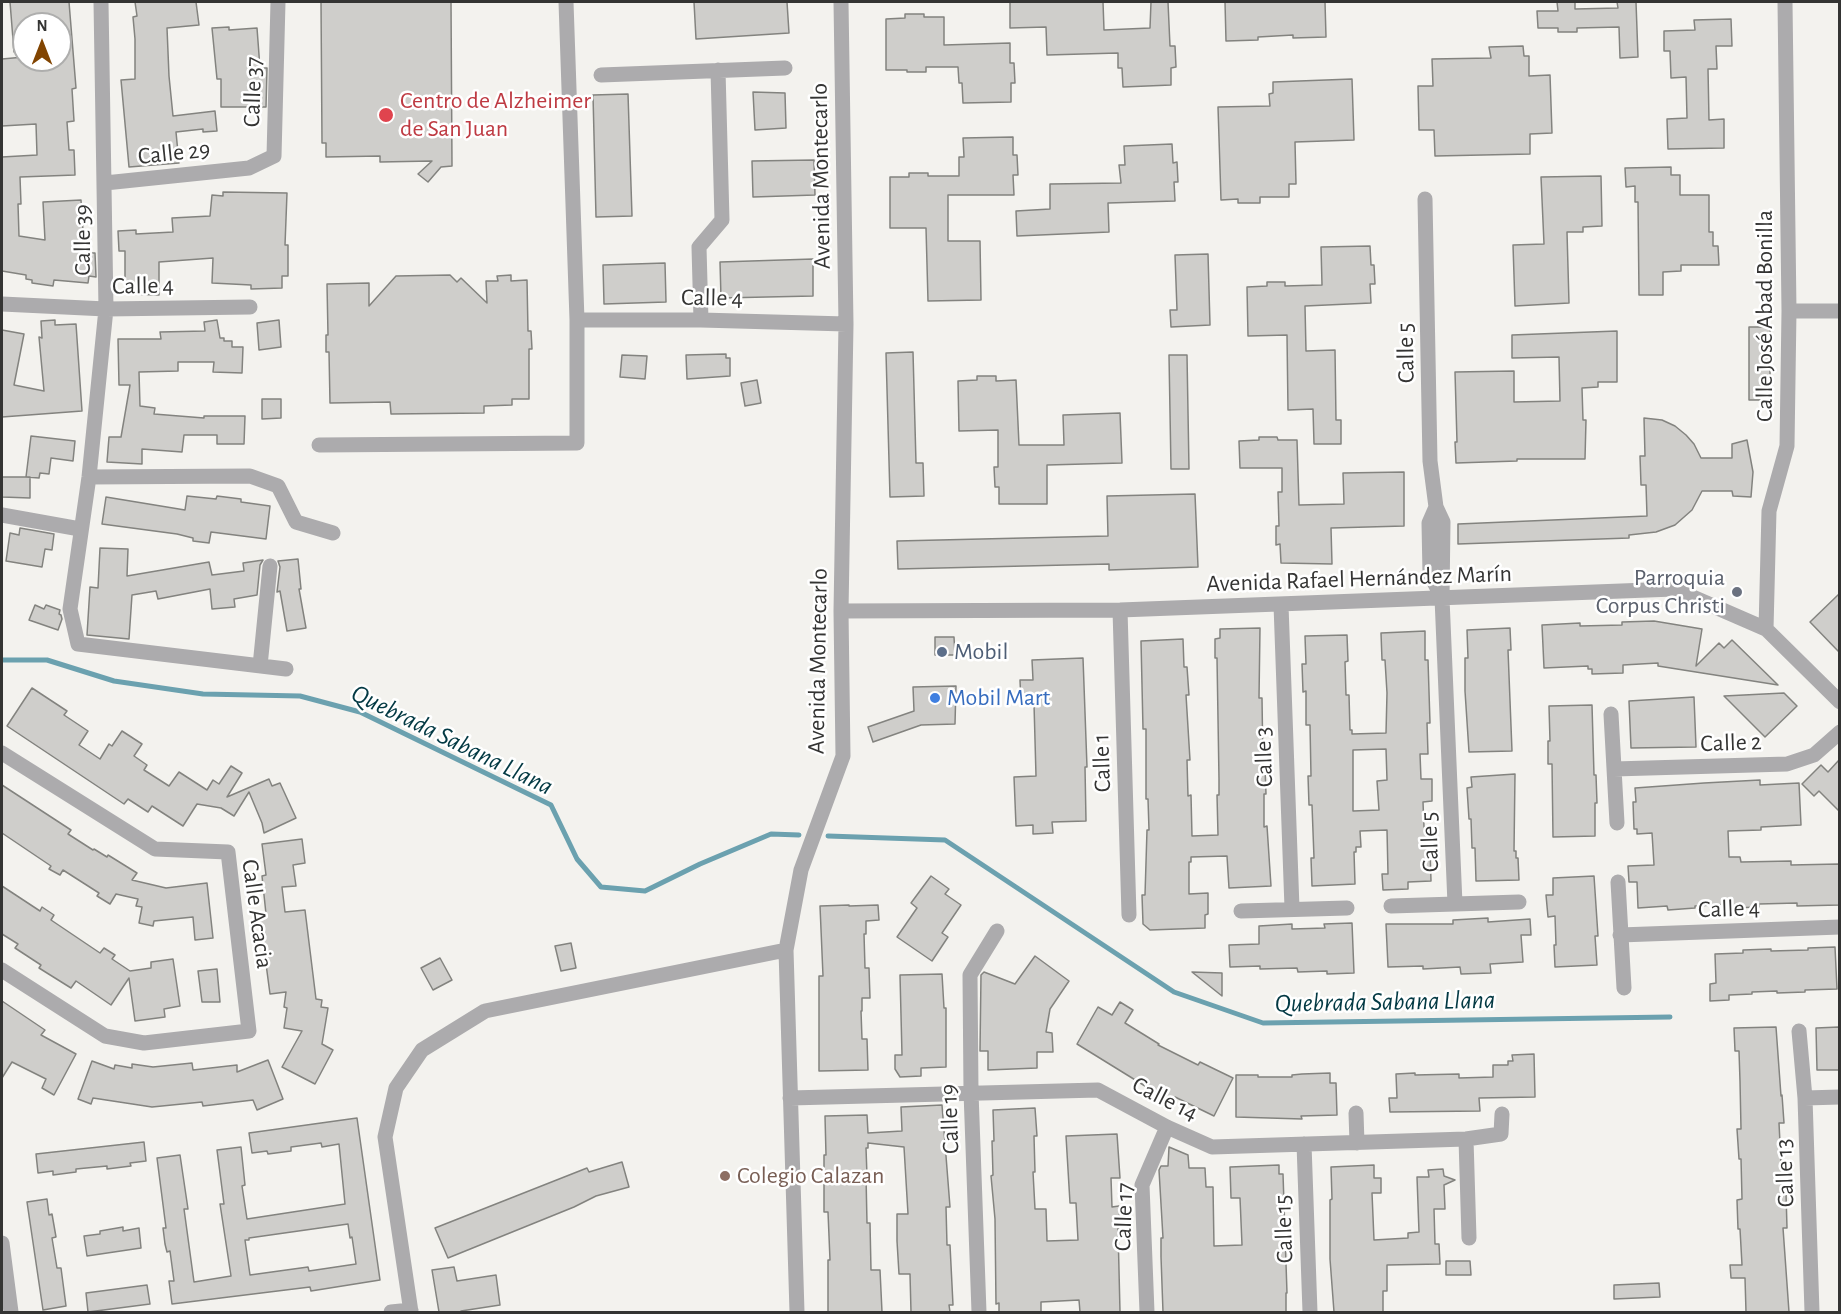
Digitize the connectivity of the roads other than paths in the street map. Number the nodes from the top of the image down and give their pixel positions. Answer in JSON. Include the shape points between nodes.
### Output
{"nodes":[{"id":1,"x":101,"y":2,"type":"edge"},
{"id":2,"x":278,"y":2,"type":"edge"},
{"id":3,"x":566,"y":2,"type":"edge"},
{"id":4,"x":841,"y":2,"type":"edge"},
{"id":5,"x":1785,"y":2,"type":"edge"},
{"id":6,"x":785,"y":68,"type":"dead end"},
{"id":7,"x":718,"y":70,"type":"junction"},
{"id":8,"x":601,"y":75,"type":"dead end"},
{"id":9,"x":249,"y":168,"type":"joint"},
{"id":10,"x":105,"y":183,"type":"junction"},
{"id":11,"x":1425,"y":199,"type":"dead end"},
{"id":12,"x":2,"y":304,"type":"edge"},
{"id":13,"x":250,"y":307,"type":"dead end"},
{"id":14,"x":106,"y":309,"type":"junction"},
{"id":15,"x":1839,"y":310,"type":"edge"},
{"id":16,"x":1789,"y":311,"type":"junction"},
{"id":17,"x":577,"y":320,"type":"junction"},
{"id":18,"x":701,"y":320,"type":"junction"},
{"id":19,"x":846,"y":324,"type":"junction"},
{"id":20,"x":319,"y":445,"type":"dead end"},
{"id":21,"x":89,"y":477,"type":"junction"},
{"id":22,"x":2,"y":515,"type":"edge"},
{"id":23,"x":80,"y":529,"type":"junction"},
{"id":24,"x":333,"y":533,"type":"dead end"},
{"id":25,"x":270,"y":566,"type":"dead end"},
{"id":26,"x":1442,"y":598,"type":"junction"},
{"id":27,"x":1281,"y":605,"type":"junction"},
{"id":28,"x":1120,"y":610,"type":"junction"},
{"id":29,"x":841,"y":611,"type":"junction"},
{"id":30,"x":1766,"y":629,"type":"junction"},
{"id":31,"x":260,"y":666,"type":"junction"},
{"id":32,"x":286,"y":669,"type":"dead end"},
{"id":33,"x":1839,"y":702,"type":"edge"},
{"id":34,"x":1611,"y":714,"type":"dead end"},
{"id":35,"x":1839,"y":732,"type":"edge"},
{"id":36,"x":2,"y":753,"type":"edge"},
{"id":37,"x":1614,"y":769,"type":"junction"},
{"id":38,"x":1617,"y":823,"type":"dead end"},
{"id":39,"x":1618,"y":882,"type":"dead end"},
{"id":40,"x":1519,"y":902,"type":"dead end"},
{"id":41,"x":1455,"y":904,"type":"junction"},
{"id":42,"x":1391,"y":906,"type":"dead end"},
{"id":43,"x":1292,"y":908,"type":"junction"},
{"id":44,"x":1347,"y":908,"type":"dead end"},
{"id":45,"x":1241,"y":911,"type":"dead end"},
{"id":46,"x":1129,"y":915,"type":"dead end"},
{"id":47,"x":1839,"y":927,"type":"edge"},
{"id":48,"x":997,"y":931,"type":"dead end"},
{"id":49,"x":1620,"y":935,"type":"junction"},
{"id":50,"x":786,"y":950,"type":"junction"},
{"id":51,"x":2,"y":970,"type":"edge"},
{"id":52,"x":1624,"y":988,"type":"dead end"},
{"id":53,"x":1799,"y":1032,"type":"dead end"},
{"id":54,"x":971,"y":1092,"type":"junction"},
{"id":55,"x":1839,"y":1096,"type":"edge"},
{"id":56,"x":790,"y":1098,"type":"junction"},
{"id":57,"x":1805,"y":1098,"type":"junction"},
{"id":58,"x":1356,"y":1113,"type":"dead end"},
{"id":59,"x":1502,"y":1114,"type":"dead end"},
{"id":60,"x":1167,"y":1127,"type":"junction"},
{"id":61,"x":1466,"y":1139,"type":"junction"},
{"id":62,"x":1357,"y":1143,"type":"junction"},
{"id":63,"x":1304,"y":1144,"type":"junction"},
{"id":64,"x":1469,"y":1238,"type":"dead end"},
{"id":65,"x":2,"y":1243,"type":"edge"},
{"id":66,"x":411,"y":1311,"type":"edge"},
{"id":67,"x":11,"y":1312,"type":"edge"},
{"id":68,"x":391,"y":1312,"type":"edge"},
{"id":69,"x":797,"y":1312,"type":"edge"},
{"id":70,"x":979,"y":1312,"type":"edge"},
{"id":71,"x":1147,"y":1312,"type":"edge"},
{"id":72,"x":1310,"y":1312,"type":"edge"},
{"id":73,"x":1812,"y":1312,"type":"edge"}],
"edges":[{"from":1,"to":10,"type":"street","name":"Calle 39"},
{"from":2,"to":9,"type":"street","name":"Calle 37","via":[[274,156]]},
{"from":3,"to":17,"type":"street"},
{"from":4,"to":19,"type":"street","name":"Avenida Montecarlo"},
{"from":5,"to":16,"type":"street","name":"Calle José Abad Bonilla"},
{"from":6,"to":7,"type":"street"},
{"from":7,"to":8,"type":"street"},
{"from":7,"to":18,"type":"street","via":[[722,220],[699,247]]},
{"from":9,"to":10,"type":"street","name":"Calle 29"},
{"from":10,"to":14,"type":"street","name":"Calle 39"},
{"from":11,"to":26,"type":"street","name":"Calle 5","via":[[1430,461],[1436,507],[1443,522]]},
{"from":12,"to":14,"type":"street","name":"Calle 4"},
{"from":13,"to":14,"type":"street","name":"Calle 4"},
{"from":14,"to":21,"type":"street","name":"Calle 39"},
{"from":15,"to":16,"type":"street"},
{"from":16,"to":30,"type":"street","name":"Calle José Abad Bonilla","via":[[1787,446],[1769,511]]},
{"from":17,"to":18,"type":"street","name":"Calle 4"},
{"from":17,"to":20,"type":"street","via":[[577,443]]},
{"from":18,"to":19,"type":"street","name":"Calle 4"},
{"from":19,"to":29,"type":"street","name":"Avenida Montecarlo"},
{"from":21,"to":23,"type":"street","name":"Calle 39"},
{"from":21,"to":24,"type":"street","via":[[250,476],[278,486],[296,522]]},
{"from":22,"to":23,"type":"street"},
{"from":23,"to":31,"type":"street","name":"Calle 39","via":[[70,609],[78,644]]},
{"from":25,"to":31,"type":"street"},
{"from":26,"to":27,"type":"street","name":"Avenida Rafael Hernández Marín"},
{"from":26,"to":30,"type":"street","name":"Avenida Rafael Hernández Marín","via":[[1674,589]]},
{"from":26,"to":41,"type":"street","name":"Calle 5"},
{"from":27,"to":28,"type":"street","name":"Avenida Rafael Hernández Marín"},
{"from":27,"to":43,"type":"street","name":"Calle 3"},
{"from":28,"to":29,"type":"street","name":"Avenida Rafael Hernández Marín"},
{"from":28,"to":46,"type":"street","name":"Calle 1"},
{"from":29,"to":50,"type":"street","name":"Avenida Montecarlo","via":[[843,756],[801,870]]},
{"from":30,"to":33,"type":"street","name":"Avenida Rafael Hernández Marín"},
{"from":31,"to":32,"type":"street","name":"Calle 39"},
{"from":34,"to":37,"type":"street"},
{"from":35,"to":37,"type":"street","name":"Calle 2","via":[[1814,755],[1787,764]]},
{"from":36,"to":51,"type":"street","name":"Calle Acacia","via":[[155,849],[228,852],[249,1032],[144,1042],[105,1036]]},
{"from":37,"to":38,"type":"street"},
{"from":39,"to":49,"type":"street"},
{"from":40,"to":41,"type":"street"},
{"from":41,"to":42,"type":"street"},
{"from":43,"to":44,"type":"street"},
{"from":43,"to":45,"type":"street"},
{"from":47,"to":49,"type":"street","name":"Calle 4"},
{"from":48,"to":54,"type":"street","name":"Calle 19","via":[[970,975]]},
{"from":49,"to":52,"type":"street"},
{"from":50,"to":56,"type":"street","name":"Avenida Montecarlo"},
{"from":50,"to":66,"type":"street","via":[[485,1011],[422,1050],[396,1088],[385,1137]]},
{"from":53,"to":57,"type":"street","name":"Calle 13"},
{"from":54,"to":56,"type":"street","name":"Calle 14"},
{"from":54,"to":60,"type":"street","name":"Calle 14","via":[[1098,1090]]},
{"from":54,"to":70,"type":"street","name":"Calle 19"},
{"from":55,"to":57,"type":"street"},
{"from":56,"to":69,"type":"street","name":"Avenida Montecarlo"},
{"from":57,"to":73,"type":"street","name":"Calle 13"},
{"from":58,"to":62,"type":"street"},
{"from":59,"to":61,"type":"street","name":"Calle 14","via":[[1501,1134]]},
{"from":60,"to":63,"type":"street","name":"Calle 14","via":[[1212,1147]]},
{"from":60,"to":71,"type":"street","name":"Calle 17","via":[[1142,1185]]},
{"from":61,"to":62,"type":"street","name":"Calle 14"},
{"from":61,"to":64,"type":"street"},
{"from":62,"to":63,"type":"street","name":"Calle 14"},
{"from":63,"to":72,"type":"street","name":"Calle 15"},
{"from":65,"to":67,"type":"street"},
{"from":66,"to":68,"type":"street"}]}
